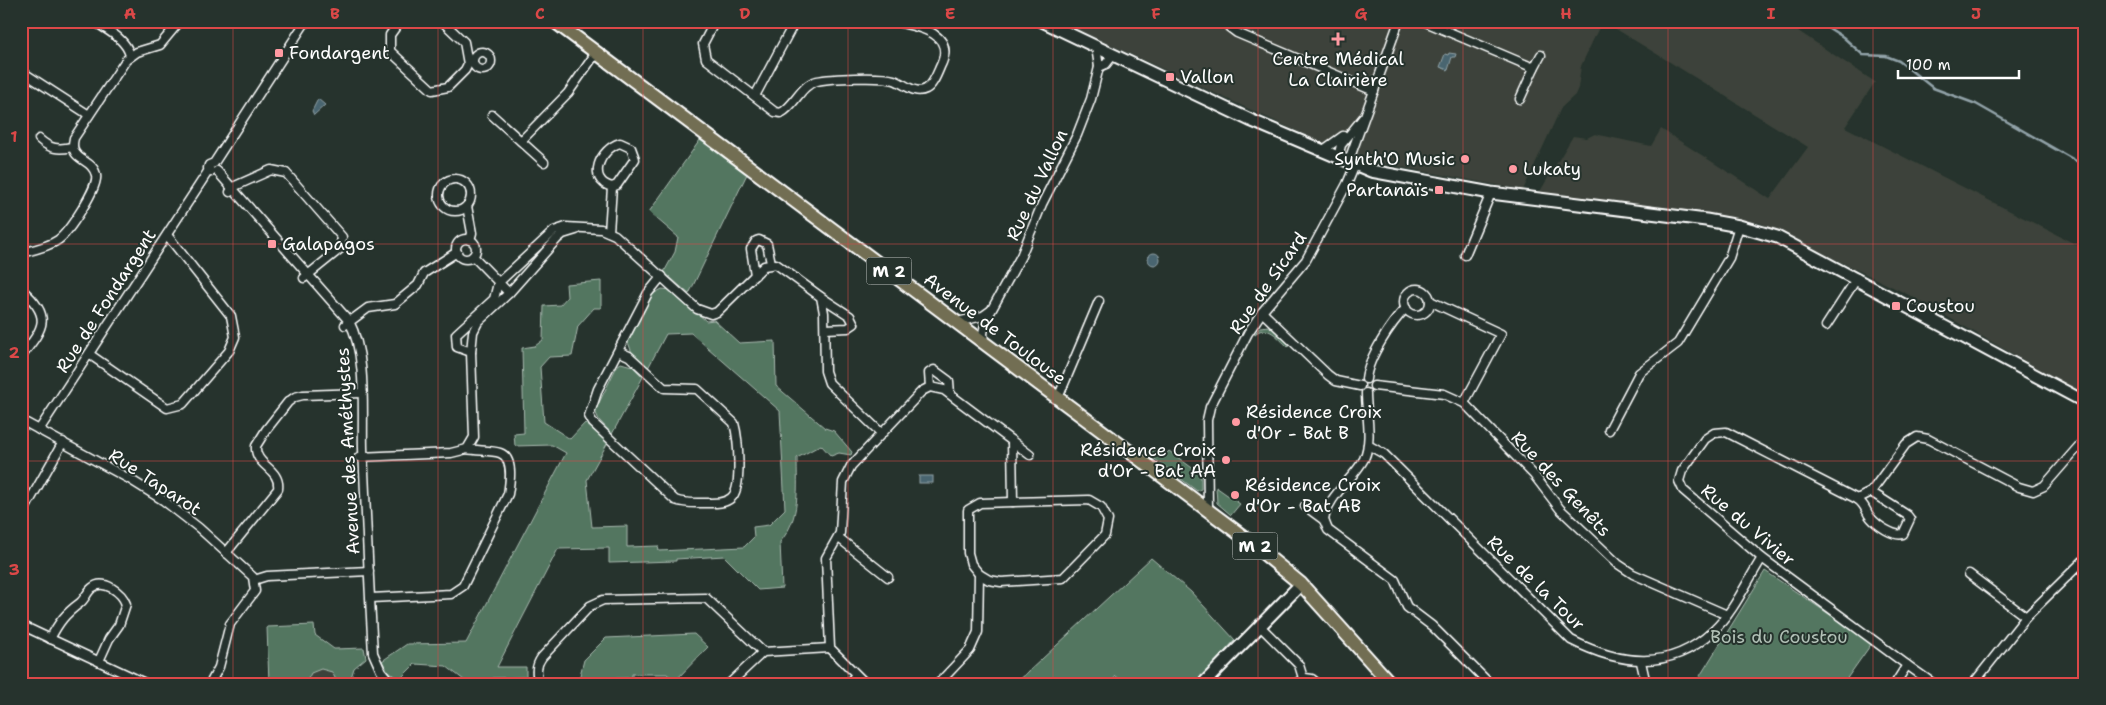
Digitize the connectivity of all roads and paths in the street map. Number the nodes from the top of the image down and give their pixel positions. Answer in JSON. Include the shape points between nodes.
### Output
{"nodes":[{"id":1,"x":94,"y":21,"type":"edge"},
{"id":2,"x":180,"y":21,"type":"edge"},
{"id":3,"x":306,"y":21,"type":"edge"},
{"id":4,"x":400,"y":21,"type":"edge"},
{"id":5,"x":442,"y":21,"type":"edge"},
{"id":6,"x":542,"y":21,"type":"edge"},
{"id":7,"x":554,"y":21,"type":"edge"},
{"id":8,"x":715,"y":21,"type":"edge"},
{"id":9,"x":795,"y":21,"type":"edge"},
{"id":10,"x":891,"y":21,"type":"edge"},
{"id":11,"x":1042,"y":21,"type":"edge"},
{"id":12,"x":1227,"y":21,"type":"edge"},
{"id":13,"x":1398,"y":21,"type":"edge"},
{"id":14,"x":1423,"y":21,"type":"edge"},
{"id":15,"x":568,"y":34,"type":"junction"},
{"id":16,"x":1096,"y":47,"type":"junction"},
{"id":17,"x":596,"y":53,"type":"junction"},
{"id":18,"x":130,"y":55,"type":"junction"},
{"id":19,"x":1541,"y":55,"type":"dead end"},
{"id":20,"x":1113,"y":56,"type":"junction"},
{"id":21,"x":1099,"y":67,"type":"junction"},
{"id":22,"x":1534,"y":68,"type":"junction"},
{"id":23,"x":21,"y":72,"type":"edge"},
{"id":24,"x":1374,"y":91,"type":"junction"},
{"id":25,"x":755,"y":96,"type":"junction"},
{"id":26,"x":1520,"y":99,"type":"dead end"},
{"id":27,"x":89,"y":115,"type":"junction"},
{"id":28,"x":492,"y":115,"type":"dead end"},
{"id":29,"x":1366,"y":115,"type":"junction"},
{"id":30,"x":1358,"y":123,"type":"junction"},
{"id":31,"x":39,"y":139,"type":"dead end"},
{"id":32,"x":521,"y":141,"type":"junction"},
{"id":33,"x":72,"y":147,"type":"junction"},
{"id":34,"x":1322,"y":151,"type":"junction"},
{"id":35,"x":544,"y":162,"type":"dead end"},
{"id":36,"x":1347,"y":162,"type":"junction"},
{"id":37,"x":214,"y":168,"type":"junction"},
{"id":38,"x":612,"y":187,"type":"junction"},
{"id":39,"x":231,"y":190,"type":"junction"},
{"id":40,"x":1491,"y":193,"type":"junction"},
{"id":41,"x":467,"y":206,"type":"junction"},
{"id":42,"x":1738,"y":226,"type":"junction"},
{"id":43,"x":601,"y":229,"type":"junction"},
{"id":44,"x":609,"y":232,"type":"junction"},
{"id":45,"x":167,"y":235,"type":"junction"},
{"id":46,"x":470,"y":240,"type":"junction"},
{"id":47,"x":457,"y":252,"type":"junction"},
{"id":48,"x":21,"y":254,"type":"edge"},
{"id":49,"x":1465,"y":255,"type":"dead end"},
{"id":50,"x":473,"y":256,"type":"junction"},
{"id":51,"x":771,"y":263,"type":"junction"},
{"id":52,"x":755,"y":275,"type":"junction"},
{"id":53,"x":306,"y":276,"type":"junction"},
{"id":54,"x":662,"y":276,"type":"junction"},
{"id":55,"x":1857,"y":278,"type":"junction"},
{"id":56,"x":498,"y":283,"type":"junction"},
{"id":57,"x":21,"y":289,"type":"edge"},
{"id":58,"x":509,"y":292,"type":"junction"},
{"id":59,"x":820,"y":297,"type":"junction"},
{"id":60,"x":1099,"y":301,"type":"dead end"},
{"id":61,"x":1430,"y":301,"type":"junction"},
{"id":62,"x":1406,"y":308,"type":"junction"},
{"id":63,"x":990,"y":312,"type":"junction"},
{"id":64,"x":1262,"y":312,"type":"junction"},
{"id":65,"x":956,"y":322,"type":"junction"},
{"id":66,"x":347,"y":323,"type":"junction"},
{"id":67,"x":1826,"y":326,"type":"dead end"},
{"id":68,"x":825,"y":329,"type":"junction"},
{"id":69,"x":984,"y":343,"type":"junction"},
{"id":70,"x":618,"y":351,"type":"junction"},
{"id":71,"x":471,"y":352,"type":"junction"},
{"id":72,"x":89,"y":354,"type":"junction"},
{"id":73,"x":21,"y":358,"type":"edge"},
{"id":74,"x":1366,"y":379,"type":"junction"},
{"id":75,"x":1360,"y":386,"type":"junction"},
{"id":76,"x":1374,"y":386,"type":"junction"},
{"id":77,"x":930,"y":387,"type":"junction"},
{"id":78,"x":361,"y":393,"type":"junction"},
{"id":79,"x":1366,"y":393,"type":"junction"},
{"id":80,"x":950,"y":394,"type":"junction"},
{"id":81,"x":1058,"y":398,"type":"junction"},
{"id":82,"x":2085,"y":402,"type":"edge"},
{"id":83,"x":1464,"y":403,"type":"junction"},
{"id":84,"x":21,"y":420,"type":"edge"},
{"id":85,"x":39,"y":430,"type":"junction"},
{"id":86,"x":1609,"y":430,"type":"dead end"},
{"id":87,"x":881,"y":433,"type":"junction"},
{"id":88,"x":2085,"y":439,"type":"edge"},
{"id":89,"x":1012,"y":441,"type":"junction"},
{"id":90,"x":63,"y":442,"type":"junction"},
{"id":91,"x":1368,"y":445,"type":"junction"},
{"id":92,"x":468,"y":449,"type":"junction"},
{"id":93,"x":1030,"y":454,"type":"dead end"},
{"id":94,"x":361,"y":457,"type":"junction"},
{"id":95,"x":1871,"y":492,"type":"junction"},
{"id":96,"x":1857,"y":499,"type":"junction"},
{"id":97,"x":1013,"y":502,"type":"junction"},
{"id":98,"x":1304,"y":506,"type":"dead end"},
{"id":99,"x":1208,"y":510,"type":"junction"},
{"id":100,"x":21,"y":516,"type":"edge"},
{"id":101,"x":1324,"y":520,"type":"junction"},
{"id":102,"x":838,"y":538,"type":"junction"},
{"id":103,"x":226,"y":553,"type":"junction"},
{"id":104,"x":1762,"y":558,"type":"junction"},
{"id":105,"x":2085,"y":559,"type":"edge"},
{"id":106,"x":369,"y":572,"type":"junction"},
{"id":107,"x":979,"y":574,"type":"junction"},
{"id":108,"x":1969,"y":574,"type":"dead end"},
{"id":109,"x":888,"y":577,"type":"dead end"},
{"id":110,"x":254,"y":580,"type":"junction"},
{"id":111,"x":1301,"y":584,"type":"junction"},
{"id":112,"x":371,"y":598,"type":"junction"},
{"id":113,"x":1727,"y":615,"type":"junction"},
{"id":114,"x":2026,"y":617,"type":"junction"},
{"id":115,"x":21,"y":625,"type":"edge"},
{"id":116,"x":1260,"y":625,"type":"junction"},
{"id":117,"x":50,"y":639,"type":"junction"},
{"id":118,"x":830,"y":648,"type":"junction"},
{"id":119,"x":763,"y":652,"type":"junction"},
{"id":120,"x":99,"y":661,"type":"junction"},
{"id":121,"x":1641,"y":662,"type":"junction"},
{"id":122,"x":1908,"y":665,"type":"junction"},
{"id":123,"x":856,"y":675,"type":"junction"},
{"id":124,"x":1303,"y":678,"type":"junction"},
{"id":125,"x":392,"y":683,"type":"edge"},
{"id":126,"x":147,"y":684,"type":"edge"},
{"id":127,"x":210,"y":684,"type":"edge"},
{"id":128,"x":540,"y":684,"type":"edge"},
{"id":129,"x":730,"y":684,"type":"edge"},
{"id":130,"x":848,"y":684,"type":"edge"},
{"id":131,"x":866,"y":684,"type":"edge"},
{"id":132,"x":938,"y":684,"type":"edge"},
{"id":133,"x":1203,"y":684,"type":"edge"},
{"id":134,"x":1295,"y":684,"type":"edge"},
{"id":135,"x":1318,"y":684,"type":"edge"},
{"id":136,"x":1391,"y":684,"type":"edge"},
{"id":137,"x":1490,"y":684,"type":"edge"},
{"id":138,"x":1646,"y":684,"type":"edge"},
{"id":139,"x":1894,"y":684,"type":"edge"},
{"id":140,"x":1934,"y":684,"type":"edge"},
{"id":141,"x":1973,"y":684,"type":"edge"}],
"edges":[{"from":1,"to":18,"type":"street","via":[[122,40]]},
{"from":2,"to":18,"type":"street","via":[[160,45]]},
{"from":3,"to":37,"type":"street","name":"Rue de Fondargent"},
{"from":4,"to":5,"type":"street","via":[[390,34],[390,51],[432,90],[448,87],[472,58],[464,42]]},
{"from":6,"to":15,"type":"main road","name":"Avenue de Toulouse","number":"M 2"},
{"from":7,"to":15,"type":"main road","name":"Avenue de Toulouse","number":"M 2"},
{"from":8,"to":25,"type":"street","via":[[704,44],[706,59]]},
{"from":9,"to":25,"type":"street"},
{"from":10,"to":25,"type":"street","via":[[925,30],[945,44],[945,58],[927,89],[914,90],[894,80],[878,78],[816,81],[802,90],[795,102],[781,113]]},
{"from":11,"to":16,"type":"street"},
{"from":12,"to":24,"type":"street","via":[[1237,33]]},
{"from":13,"to":24,"type":"street"},
{"from":14,"to":22,"type":"street"},
{"from":15,"to":17,"type":"main road","name":"Avenue de Toulouse","number":"M 2"},
{"from":16,"to":20,"type":"street"},
{"from":16,"to":21,"type":"street","name":"Rue du Vallon"},
{"from":17,"to":32,"type":"street","via":[[568,93]]},
{"from":17,"to":65,"type":"main road","name":"Avenue de Toulouse","number":"M 2"},
{"from":18,"to":27,"type":"street"},
{"from":19,"to":22,"type":"street"},
{"from":20,"to":21,"type":"street"},
{"from":20,"to":34,"type":"street"},
{"from":21,"to":63,"type":"street","name":"Rue du Vallon","via":[[1078,135]]},
{"from":22,"to":26,"type":"street"},
{"from":23,"to":27,"type":"street"},
{"from":24,"to":29,"type":"street"},
{"from":27,"to":33,"type":"street"},
{"from":28,"to":32,"type":"street"},
{"from":29,"to":30,"type":"street"},
{"from":29,"to":36,"type":"street"},
{"from":30,"to":34,"type":"street"},
{"from":30,"to":36,"type":"street","via":[[1341,145]]},
{"from":31,"to":33,"type":"street","via":[[60,150]]},
{"from":32,"to":35,"type":"street"},
{"from":33,"to":48,"type":"street","via":[[78,157],[94,169],[94,190],[60,239]]},
{"from":34,"to":36,"type":"street"},
{"from":36,"to":40,"type":"street","via":[[1371,171]]},
{"from":36,"to":64,"type":"street","name":"Rue de Sicard","via":[[1348,182],[1306,260]]},
{"from":37,"to":39,"type":"street","name":"Avenue des Améthystes"},
{"from":37,"to":45,"type":"street","name":"Rue de Fondargent"},
{"from":38,"to":38,"type":"street","via":[[617,185],[635,159],[634,152],[626,144],[616,144],[598,165],[601,181]]},
{"from":38,"to":44,"type":"street"},
{"from":39,"to":53,"type":"street","name":"Avenue des Améthystes"},
{"from":39,"to":53,"type":"street","via":[[271,170],[286,173],[336,230],[342,237],[340,249]]},
{"from":40,"to":42,"type":"street"},
{"from":40,"to":49,"type":"street"},
{"from":41,"to":41,"type":"street","via":[[471,196],[467,184],[457,179],[442,186],[438,194],[442,206],[453,211]]},
{"from":41,"to":46,"type":"street","via":[[472,233]]},
{"from":42,"to":55,"type":"street","via":[[1784,240]]},
{"from":42,"to":86,"type":"street","via":[[1729,258],[1678,343],[1638,373]]},
{"from":43,"to":44,"type":"street"},
{"from":43,"to":56,"type":"street","via":[[566,226],[554,231]]},
{"from":43,"to":58,"type":"street","via":[[563,234]]},
{"from":44,"to":54,"type":"street"},
{"from":45,"to":72,"type":"street","name":"Rue de Fondargent"},
{"from":45,"to":72,"type":"street","via":[[231,316],[235,337],[230,351],[183,404],[167,408]]},
{"from":46,"to":47,"type":"street","via":[[458,243]]},
{"from":46,"to":50,"type":"street","via":[[476,247]]},
{"from":47,"to":50,"type":"street","via":[[464,259]]},
{"from":47,"to":66,"type":"street","via":[[424,273],[418,285],[395,304],[368,308]]},
{"from":50,"to":56,"type":"street"},
{"from":51,"to":52,"type":"street"},
{"from":51,"to":52,"type":"street","via":[[768,244],[756,241],[751,250]]},
{"from":51,"to":59,"type":"street","via":[[781,266]]},
{"from":52,"to":54,"type":"street","via":[[724,307],[711,314],[697,309]]},
{"from":53,"to":66,"type":"street","name":"Avenue des Améthystes"},
{"from":54,"to":70,"type":"street","via":[[648,292]]},
{"from":55,"to":67,"type":"street"},
{"from":55,"to":82,"type":"street"},
{"from":56,"to":58,"type":"street"},
{"from":56,"to":71,"type":"street","via":[[494,299],[456,334],[457,347]]},
{"from":57,"to":73,"type":"street","via":[[35,302],[43,320]]},
{"from":58,"to":71,"type":"street","via":[[478,322],[473,332]]},
{"from":59,"to":68,"type":"street"},
{"from":59,"to":68,"type":"street","via":[[850,316],[854,324],[848,328]]},
{"from":60,"to":81,"type":"street"},
{"from":61,"to":62,"type":"street","via":[[1427,311],[1420,315],[1412,314]]},
{"from":61,"to":62,"type":"street","via":[[1423,290],[1413,290],[1406,296]]},
{"from":61,"to":83,"type":"street","via":[[1501,334]]},
{"from":62,"to":74,"type":"street","via":[[1394,320],[1372,360]]},
{"from":63,"to":65,"type":"street"},
{"from":63,"to":69,"type":"street","name":"Rue du Vallon","via":[[984,328]]},
{"from":64,"to":75,"type":"street","via":[[1328,375]]},
{"from":64,"to":99,"type":"street","name":"Rue de Sicard","via":[[1220,387],[1207,420]]},
{"from":65,"to":69,"type":"main road","name":"Avenue de Toulouse","number":"M 2"},
{"from":66,"to":78,"type":"street","name":"Avenue des Améthystes","via":[[358,345]]},
{"from":68,"to":87,"type":"street","via":[[828,383]]},
{"from":69,"to":81,"type":"main road","name":"Avenue de Toulouse","number":"M 2"},
{"from":70,"to":70,"type":"street","via":[[590,408],[589,416],[593,423],[675,500],[683,504],[731,499],[736,494],[738,481],[734,423],[703,392],[691,388],[664,388],[629,356]]},
{"from":71,"to":92,"type":"street","via":[[474,437]]},
{"from":72,"to":85,"type":"street","name":"Rue de Fondargent"},
{"from":74,"to":75,"type":"street"},
{"from":74,"to":76,"type":"street"},
{"from":75,"to":79,"type":"street"},
{"from":76,"to":79,"type":"street"},
{"from":76,"to":83,"type":"street","name":"Rue des Genêts","via":[[1444,394]]},
{"from":77,"to":80,"type":"street"},
{"from":77,"to":80,"type":"street","via":[[929,373],[934,370],[949,381]]},
{"from":77,"to":87,"type":"street"},
{"from":78,"to":94,"type":"street","name":"Avenue des Améthystes"},
{"from":78,"to":103,"type":"street","via":[[304,395],[288,402],[256,446],[258,457],[277,476],[278,489]]},
{"from":79,"to":91,"type":"street"},
{"from":80,"to":89,"type":"street"},
{"from":81,"to":99,"type":"main road","name":"Avenue de Toulouse","number":"M 2"},
{"from":83,"to":113,"type":"street","name":"Rue des Genêts","via":[[1534,475],[1560,509],[1618,564],[1633,574]]},
{"from":84,"to":85,"type":"street"},
{"from":85,"to":90,"type":"street","name":"Rue Taparot"},
{"from":87,"to":102,"type":"street","via":[[851,466],[842,482]]},
{"from":88,"to":95,"type":"street","via":[[2044,486],[2033,491],[2019,487],[1928,439],[1917,437],[1906,444]]},
{"from":89,"to":93,"type":"street"},
{"from":89,"to":97,"type":"street"},
{"from":90,"to":100,"type":"street"},
{"from":90,"to":103,"type":"street","name":"Rue Taparot","via":[[163,500]]},
{"from":91,"to":101,"type":"street","via":[[1364,459],[1328,507]]},
{"from":91,"to":121,"type":"street","name":"Rue de la Tour","via":[[1384,454],[1571,640],[1611,658]]},
{"from":92,"to":94,"type":"street"},
{"from":92,"to":112,"type":"street","via":[[501,453],[506,457],[510,484],[463,586],[451,594]]},
{"from":94,"to":106,"type":"street","name":"Avenue des Améthystes"},
{"from":95,"to":96,"type":"street"},
{"from":95,"to":96,"type":"street","name":"Rue du Vivier","via":[[1907,515],[1909,524],[1903,534],[1894,534],[1874,520],[1869,516],[1866,505]]},
{"from":96,"to":104,"type":"street","name":"Rue du Vivier","via":[[1726,432],[1714,432],[1705,439],[1682,471],[1679,481],[1683,490]]},
{"from":97,"to":107,"type":"street","via":[[980,503],[968,510],[968,553]]},
{"from":97,"to":107,"type":"street","via":[[1089,500],[1106,513],[1108,528],[1063,578],[1000,582]]},
{"from":98,"to":101,"type":"street"},
{"from":99,"to":111,"type":"main road","name":"Avenue de Toulouse","number":"M 2"},
{"from":101,"to":137,"type":"street","via":[[1328,530],[1395,580],[1407,607],[1432,626]]},
{"from":102,"to":109,"type":"street"},
{"from":102,"to":118,"type":"street","via":[[826,558]]},
{"from":103,"to":110,"type":"street","name":"Rue Taparot"},
{"from":104,"to":113,"type":"street","name":"Rue de la Tour"},
{"from":104,"to":122,"type":"street","name":"Rue du Vivier"},
{"from":105,"to":114,"type":"street"},
{"from":106,"to":110,"type":"street","via":[[267,576]]},
{"from":106,"to":112,"type":"street","name":"Avenue des Améthystes"},
{"from":107,"to":132,"type":"street","via":[[977,638]]},
{"from":108,"to":114,"type":"street"},
{"from":110,"to":127,"type":"street","via":[[253,594],[230,624],[219,667]]},
{"from":111,"to":116,"type":"street"},
{"from":111,"to":136,"type":"main road","number":"M 2"},
{"from":112,"to":125,"type":"street","name":"Avenue des Améthystes","via":[[374,653],[381,672]]},
{"from":113,"to":121,"type":"street","name":"Rue de la Tour","via":[[1714,631],[1694,645],[1669,656]]},
{"from":114,"to":141,"type":"street"},
{"from":115,"to":117,"type":"street"},
{"from":116,"to":124,"type":"street","via":[[1299,665]]},
{"from":116,"to":133,"type":"street"},
{"from":117,"to":120,"type":"street"},
{"from":117,"to":120,"type":"street","via":[[69,610],[79,604],[91,588],[109,586],[124,598],[126,610]]},
{"from":118,"to":119,"type":"street"},
{"from":118,"to":123,"type":"street"},
{"from":119,"to":128,"type":"street","via":[[706,598],[603,600],[590,606],[538,662],[536,671]]},
{"from":119,"to":129,"type":"street"},
{"from":120,"to":126,"type":"street"},
{"from":121,"to":138,"type":"street"},
{"from":122,"to":139,"type":"street"},
{"from":122,"to":140,"type":"street","name":"Rue du Vivier"},
{"from":123,"to":130,"type":"street"},
{"from":123,"to":131,"type":"street"},
{"from":124,"to":134,"type":"street"},
{"from":124,"to":135,"type":"street"}]}
